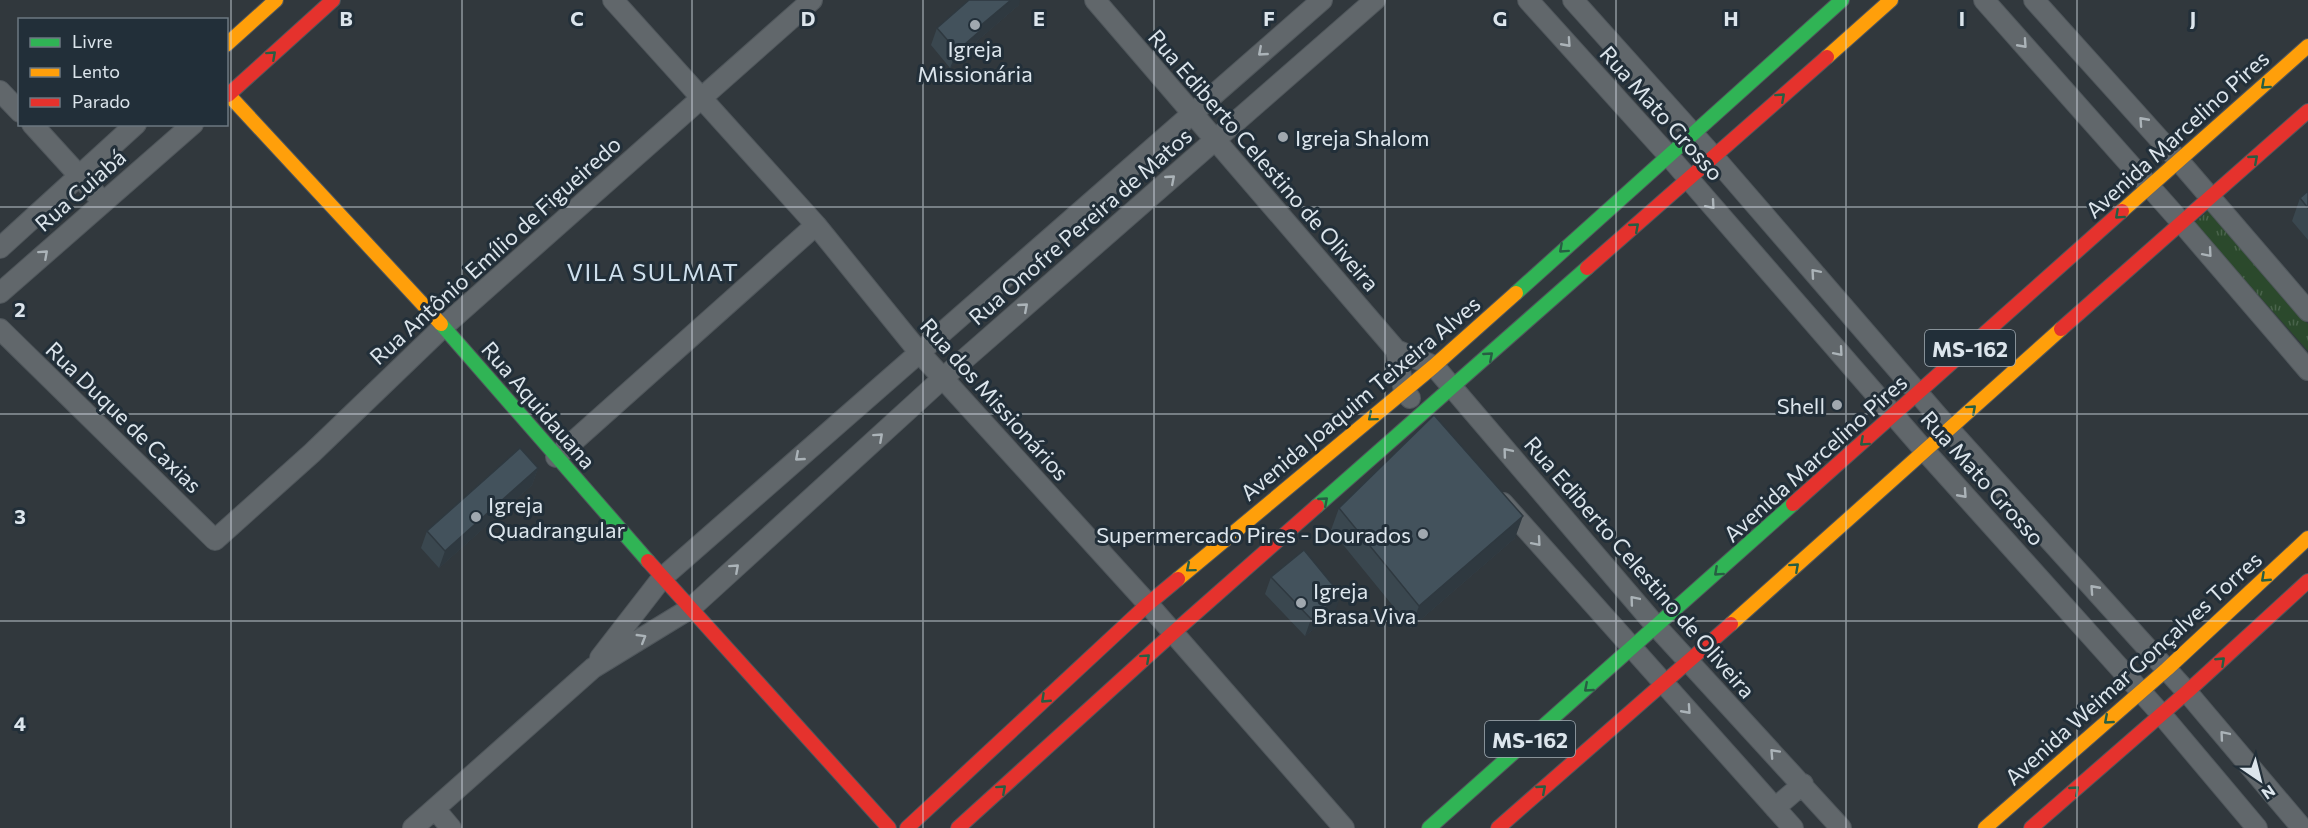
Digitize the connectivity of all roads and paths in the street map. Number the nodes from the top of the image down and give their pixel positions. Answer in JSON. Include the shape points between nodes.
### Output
{"nodes":[{"id":1,"x":276,"y":0,"type":"edge"},
{"id":2,"x":333,"y":0,"type":"edge"},
{"id":3,"x":613,"y":0,"type":"edge"},
{"id":4,"x":812,"y":0,"type":"edge"},
{"id":5,"x":1095,"y":0,"type":"edge"},
{"id":6,"x":1322,"y":0,"type":"edge"},
{"id":7,"x":1375,"y":0,"type":"edge"},
{"id":8,"x":1528,"y":0,"type":"edge"},
{"id":9,"x":1573,"y":0,"type":"edge"},
{"id":10,"x":1842,"y":0,"type":"edge"},
{"id":11,"x":1891,"y":0,"type":"edge"},
{"id":12,"x":1984,"y":0,"type":"edge"},
{"id":13,"x":2034,"y":0,"type":"edge"},
{"id":14,"x":228,"y":43,"type":"edge"},
{"id":15,"x":2308,"y":45,"type":"edge"},
{"id":16,"x":0,"y":91,"type":"edge"},
{"id":17,"x":228,"y":93,"type":"edge"},
{"id":18,"x":228,"y":95,"type":"edge"},
{"id":19,"x":700,"y":98,"type":"junction"},
{"id":20,"x":18,"y":110,"type":"edge"},
{"id":21,"x":2308,"y":111,"type":"edge"},
{"id":22,"x":1192,"y":113,"type":"junction"},
{"id":23,"x":34,"y":126,"type":"edge"},
{"id":24,"x":134,"y":126,"type":"edge"},
{"id":25,"x":191,"y":126,"type":"edge"},
{"id":26,"x":1692,"y":133,"type":"junction"},
{"id":27,"x":1215,"y":140,"type":"junction"},
{"id":28,"x":1668,"y":155,"type":"junction"},
{"id":29,"x":1714,"y":157,"type":"junction"},
{"id":30,"x":2179,"y":161,"type":"junction"},
{"id":31,"x":79,"y":175,"type":"junction"},
{"id":32,"x":1689,"y":180,"type":"junction"},
{"id":33,"x":2150,"y":187,"type":"junction"},
{"id":34,"x":2209,"y":197,"type":"junction"},
{"id":35,"x":103,"y":202,"type":"junction"},
{"id":36,"x":2181,"y":222,"type":"junction"},
{"id":37,"x":816,"y":225,"type":"junction"},
{"id":38,"x":0,"y":248,"type":"edge"},
{"id":39,"x":0,"y":293,"type":"edge"},
{"id":40,"x":2308,"y":311,"type":"edge"},
{"id":41,"x":443,"y":327,"type":"junction"},
{"id":42,"x":0,"y":329,"type":"edge"},
{"id":43,"x":1396,"y":350,"type":"junction"},
{"id":44,"x":919,"y":352,"type":"junction"},
{"id":45,"x":1434,"y":366,"type":"junction"},
{"id":46,"x":2308,"y":370,"type":"edge"},
{"id":47,"x":943,"y":378,"type":"junction"},
{"id":48,"x":1452,"y":388,"type":"junction"},
{"id":49,"x":1404,"y":391,"type":"junction"},
{"id":50,"x":1919,"y":393,"type":"junction"},
{"id":51,"x":1894,"y":415,"type":"junction"},
{"id":52,"x":1428,"y":418,"type":"junction"},
{"id":53,"x":1949,"y":429,"type":"junction"},
{"id":54,"x":1924,"y":450,"type":"junction"},
{"id":55,"x":556,"y":457,"type":"junction"},
{"id":56,"x":1493,"y":492,"type":"edge"},
{"id":57,"x":2308,"y":538,"type":"edge"},
{"id":58,"x":214,"y":540,"type":"joint"},
{"id":59,"x":662,"y":578,"type":"junction"},
{"id":60,"x":2308,"y":581,"type":"edge"},
{"id":61,"x":1148,"y":604,"type":"junction"},
{"id":62,"x":691,"y":608,"type":"junction"},
{"id":63,"x":1656,"y":626,"type":"junction"},
{"id":64,"x":1173,"y":633,"type":"junction"},
{"id":65,"x":1632,"y":649,"type":"junction"},
{"id":66,"x":1689,"y":662,"type":"junction"},
{"id":67,"x":593,"y":668,"type":"junction"},
{"id":68,"x":2167,"y":669,"type":"junction"},
{"id":69,"x":1663,"y":683,"type":"junction"},
{"id":70,"x":2141,"y":692,"type":"junction"},
{"id":71,"x":2187,"y":692,"type":"junction"},
{"id":72,"x":2161,"y":714,"type":"junction"},
{"id":73,"x":1803,"y":784,"type":"junction"},
{"id":74,"x":1775,"y":808,"type":"junction"},
{"id":75,"x":435,"y":810,"type":"junction"},
{"id":76,"x":413,"y":828,"type":"edge"},
{"id":77,"x":452,"y":828,"type":"edge"},
{"id":78,"x":889,"y":828,"type":"edge"},
{"id":79,"x":907,"y":828,"type":"edge"},
{"id":80,"x":958,"y":828,"type":"edge"},
{"id":81,"x":1344,"y":828,"type":"edge"},
{"id":82,"x":1429,"y":828,"type":"edge"},
{"id":83,"x":1498,"y":828,"type":"edge"},
{"id":84,"x":1793,"y":828,"type":"edge"},
{"id":85,"x":1841,"y":828,"type":"edge"},
{"id":86,"x":1985,"y":828,"type":"edge"},
{"id":87,"x":2031,"y":828,"type":"edge"},
{"id":88,"x":2256,"y":828,"type":"edge"},
{"id":89,"x":2302,"y":828,"type":"edge"}],
"edges":[{"from":1,"to":14,"type":"main road"},
{"from":17,"to":2,"type":"main road","one_way":true},
{"from":3,"to":19,"type":"street","name":"Rua dos Missionários"},
{"from":4,"to":19,"type":"street","name":"Rua Antônio Emílio de Figueiredo"},
{"from":5,"to":22,"type":"street","name":"Rua Ediberto Celestino de Oliveira"},
{"from":6,"to":22,"type":"street","name":"Rua Onofre Pereira de Matos","one_way":true},
{"from":7,"to":27,"type":"street","name":"Rua Onofre Pereira de Matos"},
{"from":8,"to":28,"type":"street","name":"Rua Mato Grosso","one_way":true},
{"from":9,"to":26,"type":"street","name":"Rua Mato Grosso"},
{"from":10,"to":26,"type":"main road","name":"Avenida Joaquim Teixeira Alves"},
{"from":29,"to":11,"type":"main road","one_way":true},
{"from":12,"to":33,"type":"street","one_way":true},
{"from":30,"to":13,"type":"street","one_way":true},
{"from":15,"to":30,"type":"main road","name":"Avenida Marcelino Pires","number":"MS-162","one_way":true},
{"from":16,"to":20,"type":"street"},
{"from":18,"to":41,"type":"main road","name":"Rua Aquidauana"},
{"from":19,"to":37,"type":"street","name":"Rua dos Missionários"},
{"from":19,"to":41,"type":"street","name":"Rua Antônio Emílio de Figueiredo"},
{"from":34,"to":21,"type":"main road","number":"MS-162","one_way":true},
{"from":22,"to":27,"type":"street","name":"Rua Ediberto Celestino de Oliveira"},
{"from":22,"to":44,"type":"street","name":"Rua Onofre Pereira de Matos"},
{"from":23,"to":31,"type":"street"},
{"from":24,"to":31,"type":"street","name":"Rua Cuiabá"},
{"from":25,"to":35,"type":"street","name":"Rua Cuiabá"},
{"from":26,"to":28,"type":"main road","name":"Avenida Joaquim Teixeira Alves"},
{"from":26,"to":29,"type":"street","name":"Rua Mato Grosso"},
{"from":27,"to":43,"type":"street","name":"Rua Ediberto Celestino de Oliveira"},
{"from":47,"to":27,"type":"street","name":"Rua Onofre Pereira de Matos","one_way":true},
{"from":28,"to":32,"type":"street","name":"Rua Mato Grosso"},
{"from":28,"to":45,"type":"main road","name":"Avenida Joaquim Teixeira Alves","one_way":true},
{"from":29,"to":32,"type":"main road"},
{"from":50,"to":29,"type":"street","name":"Rua Mato Grosso","one_way":true},
{"from":30,"to":33,"type":"main road","name":"Avenida Marcelino Pires","number":"MS-162"},
{"from":30,"to":34,"type":"street"},
{"from":31,"to":35,"type":"street"},
{"from":31,"to":38,"type":"street","name":"Rua Cuiabá"},
{"from":48,"to":32,"type":"main road","one_way":true},
{"from":32,"to":51,"type":"street","name":"Rua Mato Grosso","one_way":true},
{"from":33,"to":36,"type":"street"},
{"from":33,"to":50,"type":"main road","name":"Avenida Marcelino Pires","number":"MS-162","one_way":true},
{"from":34,"to":36,"type":"main road","number":"MS-162"},
{"from":34,"to":40,"type":"street"},
{"from":39,"to":35,"type":"street","name":"Rua Cuiabá","one_way":true},
{"from":36,"to":46,"type":"street","one_way":true},
{"from":53,"to":36,"type":"main road","number":"MS-162","one_way":true},
{"from":37,"to":44,"type":"street","name":"Rua dos Missionários"},
{"from":37,"to":55,"type":"street"},
{"from":41,"to":55,"type":"main road","name":"Rua Aquidauana"},
{"from":41,"to":58,"type":"street","name":"Rua Antônio Emílio de Figueiredo","via":[[312,453]]},
{"from":42,"to":58,"type":"street","name":"Rua Duque de Caxias"},
{"from":43,"to":45,"type":"street","name":"Rua Ediberto Celestino de Oliveira"},
{"from":43,"to":49,"type":"street","name":"Rua Ediberto Celestino de Oliveira"},
{"from":44,"to":47,"type":"street","name":"Rua dos Missionários"},
{"from":44,"to":59,"type":"street","name":"Rua Onofre Pereira de Matos","one_way":true},
{"from":45,"to":48,"type":"street","name":"Rua Ediberto Celestino de Oliveira"},
{"from":45,"to":49,"type":"main road","name":"Avenida Joaquim Teixeira Alves"},
{"from":47,"to":61,"type":"street","name":"Rua dos Missionários"},
{"from":62,"to":47,"type":"street","name":"Rua Onofre Pereira de Matos","one_way":true},
{"from":48,"to":52,"type":"main road"},
{"from":63,"to":48,"type":"street","name":"Rua Ediberto Celestino de Oliveira","one_way":true},
{"from":49,"to":52,"type":"street","name":"Rua Ediberto Celestino de Oliveira"},
{"from":49,"to":61,"type":"main road","name":"Avenida Joaquim Teixeira Alves","one_way":true},
{"from":50,"to":51,"type":"main road","name":"Avenida Marcelino Pires","number":"MS-162"},
{"from":50,"to":53,"type":"street","name":"Rua Mato Grosso"},
{"from":51,"to":54,"type":"street","name":"Rua Mato Grosso"},
{"from":51,"to":63,"type":"main road","name":"Avenida Marcelino Pires","number":"MS-162","one_way":true},
{"from":64,"to":52,"type":"main road","one_way":true},
{"from":53,"to":54,"type":"main road","number":"MS-162"},
{"from":68,"to":53,"type":"street","name":"Rua Mato Grosso","one_way":true},
{"from":66,"to":54,"type":"main road","number":"MS-162","one_way":true},
{"from":54,"to":70,"type":"street","name":"Rua Mato Grosso","one_way":true},
{"from":55,"to":59,"type":"main road","name":"Rua Aquidauana"},
{"from":56,"to":65,"type":"street","one_way":true},
{"from":57,"to":68,"type":"main road","name":"Avenida Weimar Gonçalves Torres","one_way":true},
{"from":59,"to":62,"type":"main road","name":"Rua Aquidauana"},
{"from":59,"to":67,"type":"street","name":"Rua Onofre Pereira de Matos"},
{"from":71,"to":60,"type":"main road","one_way":true},
{"from":61,"to":64,"type":"street","name":"Rua dos Missionários"},
{"from":61,"to":79,"type":"main road","name":"Avenida Joaquim Teixeira Alves","one_way":true},
{"from":67,"to":62,"type":"street","name":"Rua Onofre Pereira de Matos","one_way":true},
{"from":62,"to":78,"type":"main road","name":"Rua Aquidauana"},
{"from":63,"to":65,"type":"main road","name":"Avenida Marcelino Pires","number":"MS-162"},
{"from":63,"to":66,"type":"street","name":"Rua Ediberto Celestino de Oliveira"},
{"from":80,"to":64,"type":"main road","one_way":true},
{"from":64,"to":81,"type":"street","name":"Rua dos Missionários"},
{"from":65,"to":69,"type":"street"},
{"from":65,"to":82,"type":"main road","name":"Avenida Marcelino Pires","number":"MS-162","one_way":true},
{"from":66,"to":69,"type":"main road","number":"MS-162"},
{"from":73,"to":66,"type":"street","name":"Rua Ediberto Celestino de Oliveira","one_way":true},
{"from":67,"to":75,"type":"street","name":"Rua Onofre Pereira de Matos"},
{"from":68,"to":70,"type":"main road","name":"Avenida Weimar Gonçalves Torres"},
{"from":68,"to":71,"type":"street","name":"Rua Mato Grosso"},
{"from":69,"to":74,"type":"street","one_way":true},
{"from":83,"to":69,"type":"main road","number":"MS-162","one_way":true},
{"from":70,"to":72,"type":"street","name":"Rua Mato Grosso"},
{"from":70,"to":86,"type":"main road","name":"Avenida Weimar Gonçalves Torres","one_way":true},
{"from":71,"to":72,"type":"main road"},
{"from":89,"to":71,"type":"street","name":"Rua Mato Grosso","one_way":true},
{"from":87,"to":72,"type":"main road","one_way":true},
{"from":72,"to":88,"type":"street","name":"Rua Mato Grosso"},
{"from":73,"to":74,"type":"street"},
{"from":73,"to":85,"type":"street","name":"Rua Ediberto Celestino de Oliveira"},
{"from":74,"to":84,"type":"street"},
{"from":75,"to":76,"type":"street","name":"Rua Onofre Pereira de Matos"},
{"from":75,"to":77,"type":"street"}]}
